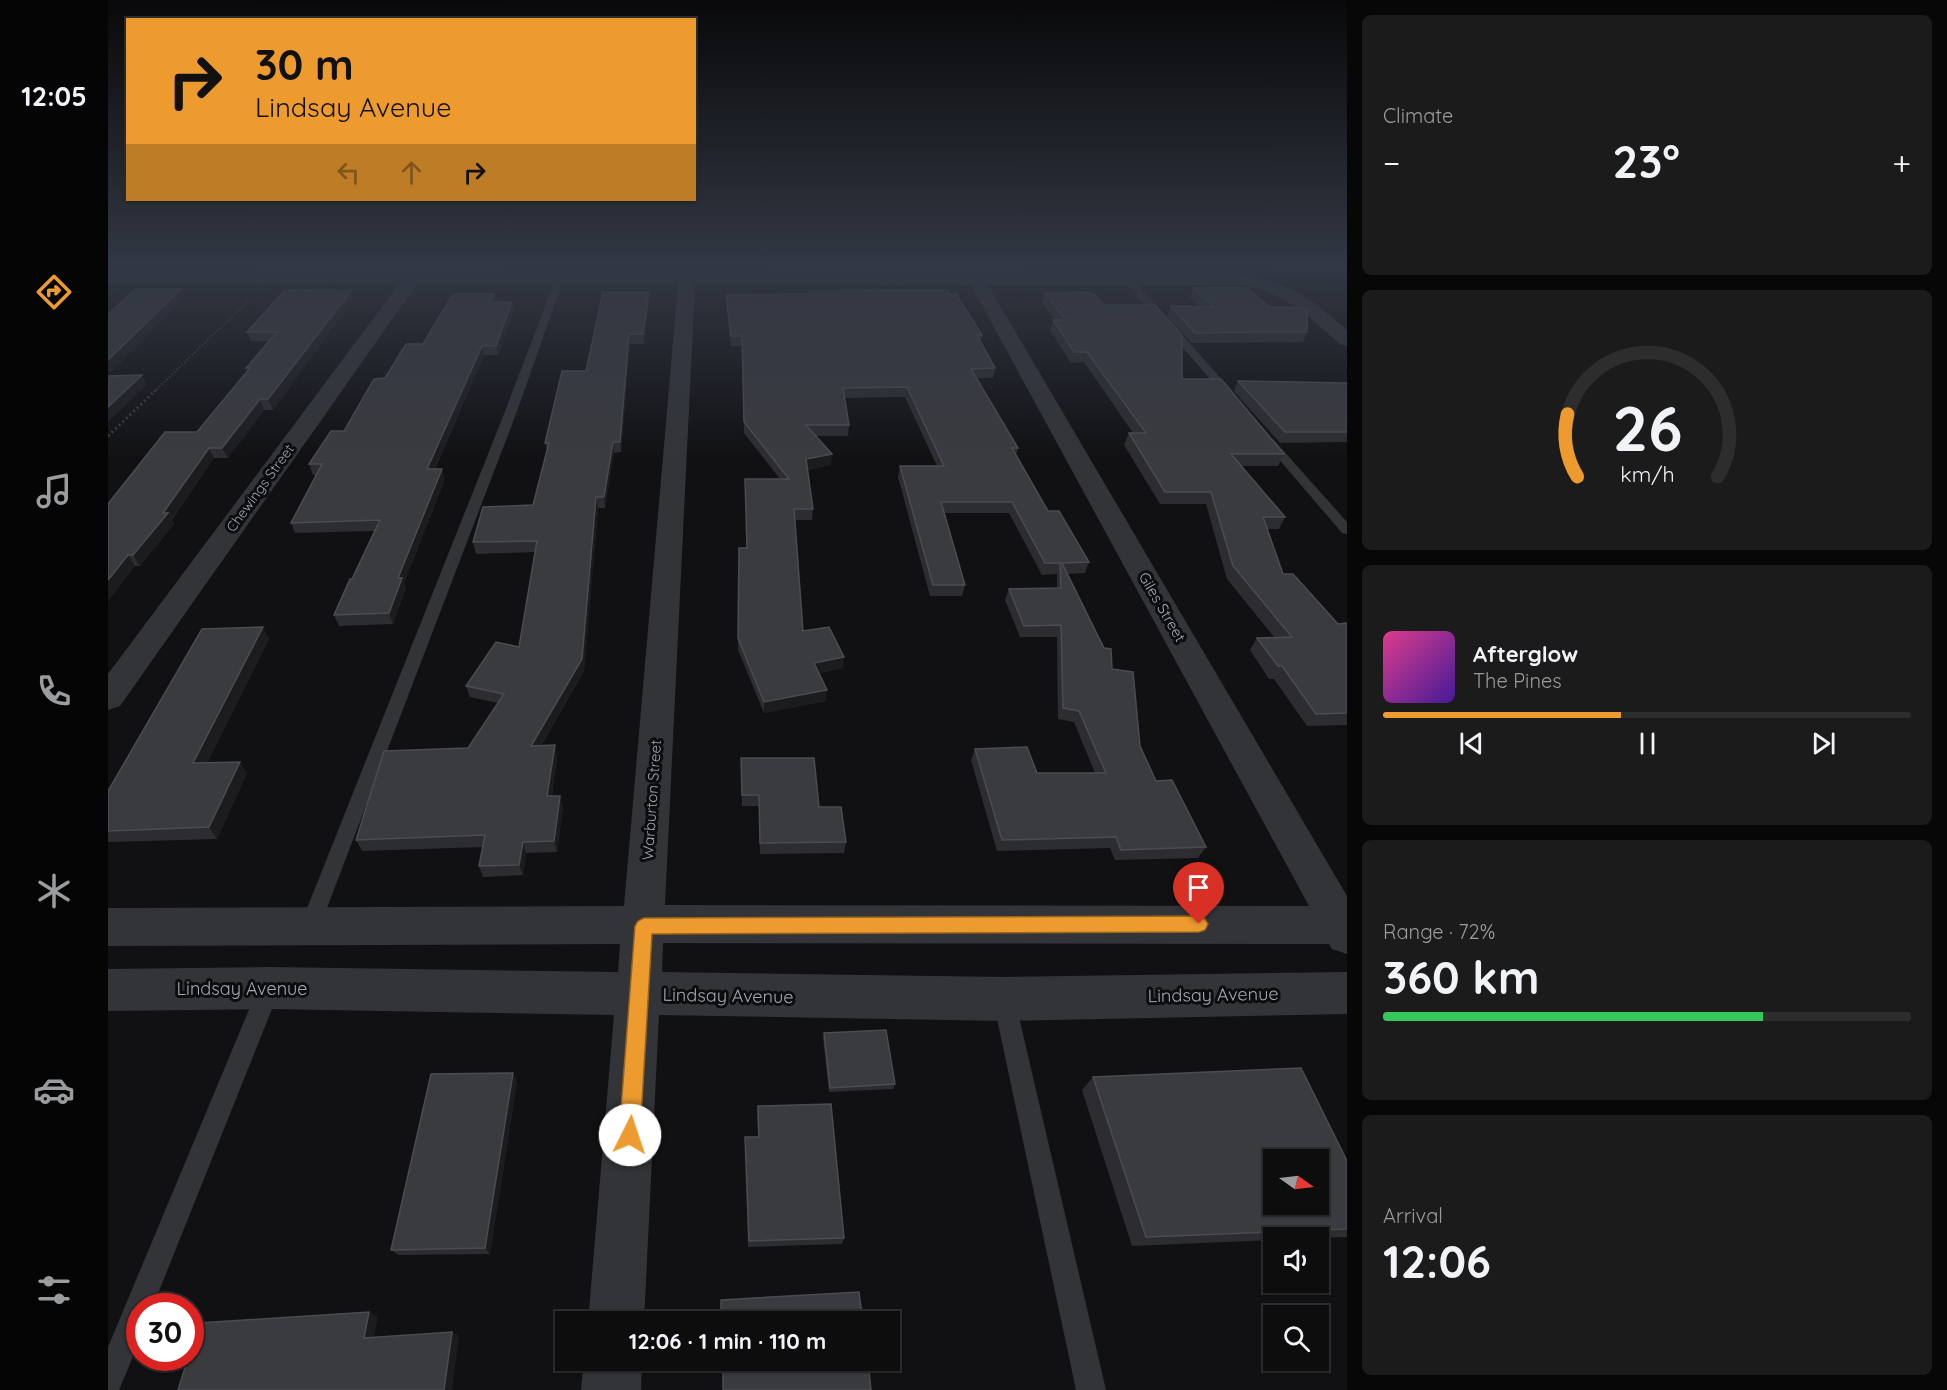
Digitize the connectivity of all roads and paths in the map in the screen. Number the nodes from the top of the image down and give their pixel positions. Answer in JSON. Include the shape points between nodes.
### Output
{"nodes":[{"id":1,"x":219,"y":329,"type":"edge"},
{"id":2,"x":375,"y":329,"type":"edge"},
{"id":3,"x":542,"y":329,"type":"edge"},
{"id":4,"x":684,"y":329,"type":"edge"},
{"id":5,"x":1004,"y":329,"type":"edge"},
{"id":6,"x":1171,"y":329,"type":"edge"},
{"id":7,"x":1334,"y":329,"type":"edge"},
{"id":8,"x":1347,"y":340,"type":"edge"},
{"id":9,"x":1238,"y":405,"type":"edge"},
{"id":10,"x":1261,"y":431,"type":"edge"},
{"id":11,"x":108,"y":436,"type":"edge"},
{"id":12,"x":1347,"y":530,"type":"edge"},
{"id":13,"x":108,"y":698,"type":"edge"},
{"id":14,"x":310,"y":926,"type":"junction"},
{"id":15,"x":644,"y":926,"type":"junction"},
{"id":16,"x":108,"y":927,"type":"edge"},
{"id":17,"x":1345,"y":928,"type":"edge"},
{"id":18,"x":269,"y":988,"type":"junction"},
{"id":19,"x":108,"y":990,"type":"edge"},
{"id":20,"x":1347,"y":993,"type":"edge"},
{"id":21,"x":640,"y":994,"type":"junction"},
{"id":22,"x":1004,"y":999,"type":"junction"},
{"id":23,"x":617,"y":1311,"type":"edge"},
{"id":24,"x":613,"y":1371,"type":"edge"},
{"id":25,"x":108,"y":1382,"type":"edge"},
{"id":26,"x":611,"y":1390,"type":"edge"},
{"id":27,"x":1091,"y":1390,"type":"edge"}],
"edges":[{"from":1,"to":11,"type":"path"},
{"from":2,"to":13,"type":"street","name":"Chewings Street"},
{"from":3,"to":14,"type":"lane"},
{"from":4,"to":15,"type":"street","name":"Warburton Street"},
{"from":5,"to":17,"type":"street","name":"Giles Street"},
{"from":6,"to":9,"type":"lane"},
{"from":7,"to":8,"type":"street"},
{"from":10,"to":12,"type":"lane"},
{"from":14,"to":15,"type":"street"},
{"from":14,"to":16,"type":"street"},
{"from":15,"to":17,"type":"street","via":[[974,923]]},
{"from":15,"to":21,"type":"street","name":"Warburton Street"},
{"from":18,"to":19,"type":"street","name":"Lindsay Avenue"},
{"from":18,"to":21,"type":"street","name":"Lindsay Avenue"},
{"from":18,"to":25,"type":"lane"},
{"from":20,"to":22,"type":"street","name":"Lindsay Avenue"},
{"from":21,"to":22,"type":"street","name":"Lindsay Avenue"},
{"from":21,"to":23,"type":"street","name":"Warburton Street"},
{"from":22,"to":27,"type":"lane"},
{"from":24,"to":26,"type":"street"}]}
